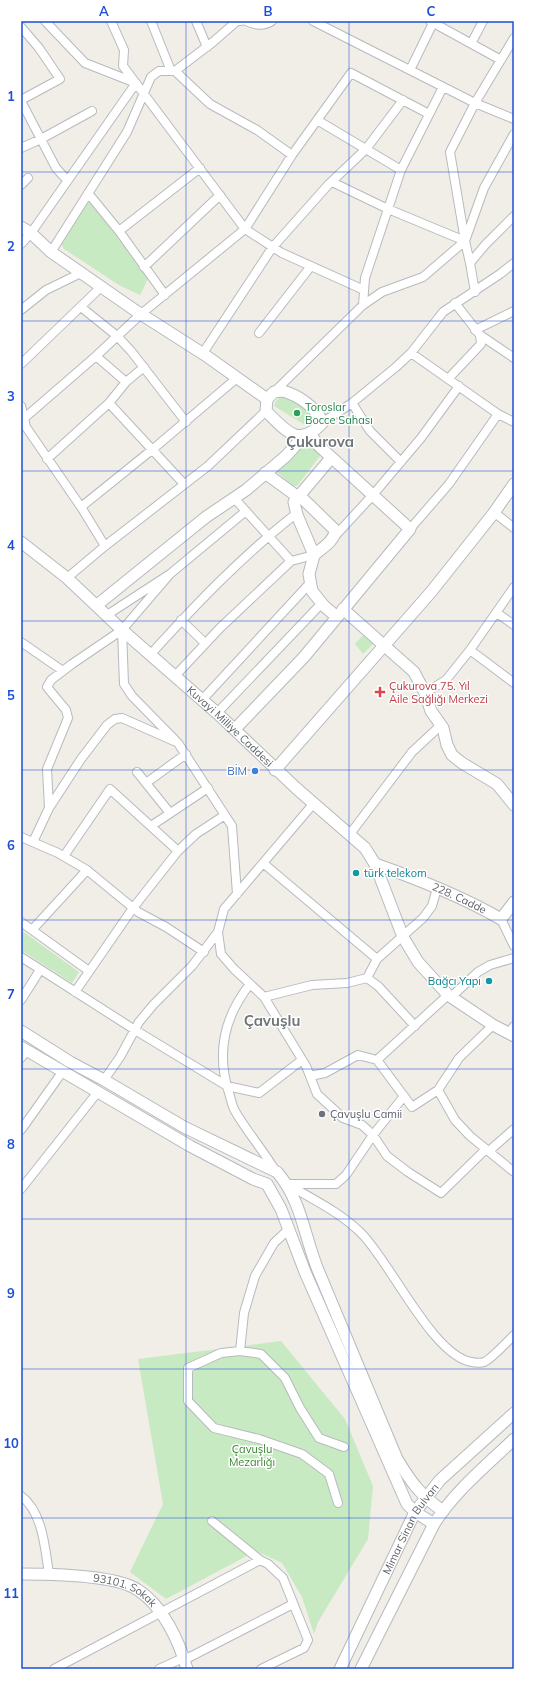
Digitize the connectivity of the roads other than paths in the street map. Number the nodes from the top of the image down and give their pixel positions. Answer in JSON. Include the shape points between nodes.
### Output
{"nodes":[{"id":1,"x":45,"y":21,"type":"edge"},
{"id":2,"x":110,"y":21,"type":"edge"},
{"id":3,"x":151,"y":21,"type":"edge"},
{"id":4,"x":196,"y":21,"type":"edge"},
{"id":5,"x":241,"y":21,"type":"edge"},
{"id":6,"x":246,"y":21,"type":"edge"},
{"id":7,"x":313,"y":21,"type":"edge"},
{"id":8,"x":483,"y":21,"type":"edge"},
{"id":9,"x":269,"y":22,"type":"edge"},
{"id":10,"x":432,"y":22,"type":"edge"},
{"id":11,"x":21,"y":27,"type":"edge"},
{"id":12,"x":514,"y":38,"type":"edge"},
{"id":13,"x":472,"y":42,"type":"junction"},
{"id":14,"x":207,"y":47,"type":"junction"},
{"id":15,"x":501,"y":60,"type":"junction"},
{"id":16,"x":410,"y":70,"type":"junction"},
{"id":17,"x":173,"y":71,"type":"junction"},
{"id":18,"x":136,"y":83,"type":"junction"},
{"id":19,"x":443,"y":87,"type":"junction"},
{"id":20,"x":145,"y":94,"type":"junction"},
{"id":21,"x":403,"y":100,"type":"junction"},
{"id":22,"x":21,"y":101,"type":"edge"},
{"id":23,"x":475,"y":103,"type":"junction"},
{"id":24,"x":92,"y":111,"type":"dead end"},
{"id":25,"x":429,"y":114,"type":"junction"},
{"id":26,"x":514,"y":119,"type":"edge"},
{"id":27,"x":317,"y":120,"type":"junction"},
{"id":28,"x":514,"y":134,"type":"edge"},
{"id":29,"x":41,"y":139,"type":"junction"},
{"id":30,"x":21,"y":148,"type":"edge"},
{"id":31,"x":366,"y":149,"type":"junction"},
{"id":32,"x":292,"y":155,"type":"junction"},
{"id":33,"x":200,"y":168,"type":"junction"},
{"id":34,"x":401,"y":170,"type":"junction"},
{"id":35,"x":28,"y":178,"type":"dead end"},
{"id":36,"x":67,"y":180,"type":"junction"},
{"id":37,"x":332,"y":182,"type":"junction"},
{"id":38,"x":21,"y":185,"type":"edge"},
{"id":39,"x":88,"y":193,"type":"junction"},
{"id":40,"x":220,"y":195,"type":"junction"},
{"id":41,"x":388,"y":208,"type":"junction"},
{"id":42,"x":514,"y":216,"type":"edge"},
{"id":43,"x":21,"y":227,"type":"edge"},
{"id":44,"x":245,"y":230,"type":"junction"},
{"id":45,"x":119,"y":231,"type":"junction"},
{"id":46,"x":31,"y":234,"type":"junction"},
{"id":47,"x":465,"y":241,"type":"junction"},
{"id":48,"x":21,"y":244,"type":"edge"},
{"id":49,"x":272,"y":248,"type":"junction"},
{"id":50,"x":51,"y":252,"type":"junction"},
{"id":51,"x":470,"y":263,"type":"junction"},
{"id":52,"x":514,"y":263,"type":"edge"},
{"id":53,"x":311,"y":266,"type":"junction"},
{"id":54,"x":144,"y":267,"type":"junction"},
{"id":55,"x":81,"y":273,"type":"junction"},
{"id":56,"x":101,"y":287,"type":"junction"},
{"id":57,"x":364,"y":290,"type":"junction"},
{"id":58,"x":475,"y":292,"type":"junction"},
{"id":59,"x":165,"y":295,"type":"junction"},
{"id":60,"x":455,"y":303,"type":"junction"},
{"id":61,"x":363,"y":305,"type":"junction"},
{"id":62,"x":81,"y":307,"type":"junction"},
{"id":63,"x":21,"y":310,"type":"edge"},
{"id":64,"x":514,"y":311,"type":"edge"},
{"id":65,"x":141,"y":314,"type":"junction"},
{"id":66,"x":478,"y":332,"type":"junction"},
{"id":67,"x":260,"y":333,"type":"dead end"},
{"id":68,"x":117,"y":336,"type":"junction"},
{"id":69,"x":203,"y":353,"type":"junction"},
{"id":70,"x":411,"y":353,"type":"junction"},
{"id":71,"x":96,"y":356,"type":"junction"},
{"id":72,"x":514,"y":358,"type":"edge"},
{"id":73,"x":21,"y":364,"type":"edge"},
{"id":74,"x":144,"y":367,"type":"junction"},
{"id":75,"x":237,"y":378,"type":"junction"},
{"id":76,"x":448,"y":379,"type":"junction"},
{"id":77,"x":126,"y":382,"type":"junction"},
{"id":78,"x":459,"y":386,"type":"junction"},
{"id":79,"x":270,"y":395,"type":"junction"},
{"id":80,"x":109,"y":403,"type":"junction"},
{"id":81,"x":352,"y":404,"type":"junction"},
{"id":82,"x":21,"y":406,"type":"edge"},
{"id":83,"x":266,"y":411,"type":"junction"},
{"id":84,"x":498,"y":414,"type":"junction"},
{"id":85,"x":23,"y":420,"type":"edge"},
{"id":86,"x":186,"y":422,"type":"junction"},
{"id":87,"x":323,"y":422,"type":"junction"},
{"id":88,"x":514,"y":422,"type":"edge"},
{"id":89,"x":306,"y":435,"type":"junction"},
{"id":90,"x":153,"y":450,"type":"junction"},
{"id":91,"x":331,"y":458,"type":"junction"},
{"id":92,"x":47,"y":459,"type":"junction"},
{"id":93,"x":401,"y":462,"type":"junction"},
{"id":94,"x":265,"y":473,"type":"junction"},
{"id":95,"x":184,"y":484,"type":"junction"},
{"id":96,"x":514,"y":484,"type":"edge"},
{"id":97,"x":372,"y":496,"type":"junction"},
{"id":98,"x":298,"y":497,"type":"junction"},
{"id":99,"x":234,"y":498,"type":"junction"},
{"id":100,"x":81,"y":507,"type":"junction"},
{"id":101,"x":246,"y":512,"type":"junction"},
{"id":102,"x":297,"y":513,"type":"junction"},
{"id":103,"x":494,"y":513,"type":"junction"},
{"id":104,"x":514,"y":528,"type":"edge"},
{"id":105,"x":410,"y":529,"type":"junction"},
{"id":106,"x":268,"y":536,"type":"junction"},
{"id":107,"x":335,"y":536,"type":"junction"},
{"id":108,"x":21,"y":542,"type":"edge"},
{"id":109,"x":105,"y":546,"type":"junction"},
{"id":110,"x":314,"y":555,"type":"junction"},
{"id":111,"x":291,"y":561,"type":"junction"},
{"id":112,"x":170,"y":574,"type":"junction"},
{"id":113,"x":67,"y":578,"type":"junction"},
{"id":114,"x":311,"y":582,"type":"junction"},
{"id":115,"x":514,"y":587,"type":"edge"},
{"id":116,"x":322,"y":604,"type":"junction"},
{"id":117,"x":97,"y":605,"type":"junction"},
{"id":118,"x":497,"y":612,"type":"junction"},
{"id":119,"x":340,"y":613,"type":"junction"},
{"id":120,"x":107,"y":615,"type":"junction"},
{"id":121,"x":181,"y":620,"type":"junction"},
{"id":122,"x":514,"y":625,"type":"edge"},
{"id":123,"x":122,"y":630,"type":"junction"},
{"id":124,"x":21,"y":642,"type":"edge"},
{"id":125,"x":205,"y":643,"type":"junction"},
{"id":126,"x":385,"y":646,"type":"junction"},
{"id":127,"x":470,"y":650,"type":"junction"},
{"id":128,"x":150,"y":655,"type":"junction"},
{"id":129,"x":63,"y":671,"type":"junction"},
{"id":130,"x":175,"y":676,"type":"junction"},
{"id":131,"x":514,"y":683,"type":"edge"},
{"id":132,"x":425,"y":693,"type":"junction"},
{"id":133,"x":202,"y":700,"type":"junction"},
{"id":134,"x":217,"y":713,"type":"junction"},
{"id":135,"x":441,"y":725,"type":"junction"},
{"id":136,"x":235,"y":729,"type":"junction"},
{"id":137,"x":178,"y":743,"type":"junction"},
{"id":138,"x":186,"y":754,"type":"junction"},
{"id":139,"x":275,"y":770,"type":"junction"},
{"id":140,"x":137,"y":772,"type":"dead end"},
{"id":141,"x":146,"y":783,"type":"junction"},
{"id":142,"x":208,"y":788,"type":"junction"},
{"id":143,"x":314,"y":803,"type":"junction"},
{"id":144,"x":514,"y":805,"type":"edge"},
{"id":145,"x":50,"y":808,"type":"junction"},
{"id":146,"x":170,"y":813,"type":"junction"},
{"id":147,"x":225,"y":815,"type":"junction"},
{"id":148,"x":150,"y":826,"type":"junction"},
{"id":149,"x":350,"y":834,"type":"junction"},
{"id":150,"x":21,"y":837,"type":"edge"},
{"id":151,"x":33,"y":842,"type":"junction"},
{"id":152,"x":178,"y":851,"type":"junction"},
{"id":153,"x":64,"y":856,"type":"junction"},
{"id":154,"x":263,"y":863,"type":"junction"},
{"id":155,"x":375,"y":864,"type":"junction"},
{"id":156,"x":87,"y":870,"type":"junction"},
{"id":157,"x":437,"y":888,"type":"junction"},
{"id":158,"x":237,"y":894,"type":"junction"},
{"id":159,"x":514,"y":902,"type":"edge"},
{"id":160,"x":133,"y":908,"type":"junction"},
{"id":161,"x":501,"y":919,"type":"junction"},
{"id":162,"x":21,"y":922,"type":"edge"},
{"id":163,"x":32,"y":930,"type":"junction"},
{"id":164,"x":218,"y":932,"type":"junction"},
{"id":165,"x":403,"y":937,"type":"junction"},
{"id":166,"x":514,"y":946,"type":"edge"},
{"id":167,"x":204,"y":952,"type":"junction"},
{"id":168,"x":21,"y":957,"type":"edge"},
{"id":169,"x":514,"y":958,"type":"edge"},
{"id":170,"x":377,"y":959,"type":"junction"},
{"id":171,"x":40,"y":970,"type":"junction"},
{"id":172,"x":89,"y":972,"type":"junction"},
{"id":173,"x":367,"y":978,"type":"junction"},
{"id":174,"x":250,"y":984,"type":"junction"},
{"id":175,"x":75,"y":992,"type":"junction"},
{"id":176,"x":450,"y":996,"type":"junction"},
{"id":177,"x":264,"y":997,"type":"junction"},
{"id":178,"x":21,"y":1000,"type":"edge"},
{"id":179,"x":493,"y":1025,"type":"junction"},
{"id":180,"x":415,"y":1026,"type":"junction"},
{"id":181,"x":134,"y":1030,"type":"junction"},
{"id":182,"x":21,"y":1031,"type":"edge"},
{"id":183,"x":512,"y":1032,"type":"edge"},
{"id":184,"x":23,"y":1052,"type":"edge"},
{"id":185,"x":302,"y":1060,"type":"junction"},
{"id":186,"x":377,"y":1060,"type":"junction"},
{"id":187,"x":63,"y":1071,"type":"junction"},
{"id":188,"x":310,"y":1076,"type":"junction"},
{"id":189,"x":104,"y":1080,"type":"junction"},
{"id":190,"x":227,"y":1086,"type":"junction"},
{"id":191,"x":438,"y":1090,"type":"junction"},
{"id":192,"x":97,"y":1093,"type":"junction"},
{"id":193,"x":404,"y":1096,"type":"junction"},
{"id":194,"x":514,"y":1129,"type":"edge"},
{"id":195,"x":21,"y":1130,"type":"edge"},
{"id":196,"x":373,"y":1135,"type":"junction"},
{"id":197,"x":487,"y":1150,"type":"junction"},
{"id":198,"x":277,"y":1172,"type":"junction"},
{"id":199,"x":514,"y":1172,"type":"edge"},
{"id":200,"x":287,"y":1184,"type":"junction"},
{"id":201,"x":21,"y":1189,"type":"edge"},
{"id":202,"x":289,"y":1229,"type":"junction"},
{"id":203,"x":514,"y":1335,"type":"edge"},
{"id":204,"x":240,"y":1351,"type":"junction"},
{"id":205,"x":514,"y":1413,"type":"edge"},
{"id":206,"x":514,"y":1439,"type":"edge"},
{"id":207,"x":344,"y":1447,"type":"dead end"},
{"id":208,"x":21,"y":1496,"type":"edge"},
{"id":209,"x":426,"y":1499,"type":"junction"},
{"id":210,"x":338,"y":1503,"type":"dead end"},
{"id":211,"x":443,"y":1511,"type":"junction"},
{"id":212,"x":415,"y":1512,"type":"junction"},
{"id":213,"x":212,"y":1521,"type":"dead end"},
{"id":214,"x":434,"y":1524,"type":"junction"},
{"id":215,"x":260,"y":1560,"type":"junction"},
{"id":216,"x":21,"y":1574,"type":"edge"},
{"id":217,"x":49,"y":1574,"type":"junction"},
{"id":218,"x":293,"y":1604,"type":"junction"},
{"id":219,"x":162,"y":1613,"type":"junction"},
{"id":220,"x":185,"y":1662,"type":"edge"},
{"id":221,"x":54,"y":1669,"type":"edge"},
{"id":222,"x":160,"y":1669,"type":"edge"},
{"id":223,"x":261,"y":1669,"type":"edge"},
{"id":224,"x":340,"y":1669,"type":"edge"},
{"id":225,"x":361,"y":1669,"type":"edge"}],
"edges":[{"from":1,"to":18,"type":"street","via":[[85,63]]},
{"from":2,"to":18,"type":"street","via":[[124,50],[123,66]]},
{"from":3,"to":17,"type":"street"},
{"from":4,"to":14,"type":"street"},
{"from":5,"to":14,"type":"street","via":[[237,21]]},
{"from":6,"to":9,"type":"street","via":[[255,25]]},
{"from":7,"to":16,"type":"street"},
{"from":8,"to":13,"type":"street"},
{"from":10,"to":13,"type":"street"},
{"from":10,"to":16,"type":"street"},
{"from":11,"to":22,"type":"street","via":[[60,79]]},
{"from":12,"to":15,"type":"street"},
{"from":13,"to":15,"type":"street"},
{"from":14,"to":17,"type":"street"},
{"from":15,"to":23,"type":"street"},
{"from":16,"to":19,"type":"street"},
{"from":17,"to":20,"type":"street","via":[[159,72],[151,77]]},
{"from":17,"to":32,"type":"street","via":[[210,104],[257,130]]},
{"from":18,"to":20,"type":"street"},
{"from":18,"to":36,"type":"street"},
{"from":19,"to":23,"type":"street"},
{"from":19,"to":25,"type":"street"},
{"from":20,"to":33,"type":"street"},
{"from":20,"to":39,"type":"street","via":[[127,132]]},
{"from":21,"to":25,"type":"street"},
{"from":21,"to":27,"type":"street","via":[[351,73]]},
{"from":21,"to":31,"type":"street"},
{"from":22,"to":29,"type":"street"},
{"from":23,"to":26,"type":"street"},
{"from":23,"to":47,"type":"street","via":[[450,152]]},
{"from":24,"to":29,"type":"street"},
{"from":25,"to":34,"type":"street"},
{"from":27,"to":31,"type":"street"},
{"from":27,"to":32,"type":"street"},
{"from":28,"to":47,"type":"street","via":[[484,188]]},
{"from":29,"to":30,"type":"street"},
{"from":29,"to":36,"type":"street","via":[[56,168]]},
{"from":31,"to":34,"type":"street"},
{"from":31,"to":37,"type":"street"},
{"from":32,"to":44,"type":"street"},
{"from":33,"to":40,"type":"street"},
{"from":33,"to":45,"type":"street"},
{"from":34,"to":41,"type":"street"},
{"from":35,"to":38,"type":"street"},
{"from":36,"to":46,"type":"street"},
{"from":37,"to":41,"type":"street"},
{"from":37,"to":49,"type":"street"},
{"from":39,"to":45,"type":"street"},
{"from":39,"to":50,"type":"street"},
{"from":40,"to":44,"type":"street"},
{"from":40,"to":54,"type":"street"},
{"from":41,"to":47,"type":"street"},
{"from":41,"to":57,"type":"street","via":[[365,278]]},
{"from":42,"to":51,"type":"street"},
{"from":43,"to":46,"type":"street"},
{"from":44,"to":49,"type":"street"},
{"from":44,"to":59,"type":"street"},
{"from":45,"to":54,"type":"street"},
{"from":46,"to":48,"type":"street"},
{"from":46,"to":50,"type":"street"},
{"from":47,"to":51,"type":"street"},
{"from":47,"to":61,"type":"street","via":[[423,277],[382,292]]},
{"from":49,"to":53,"type":"street"},
{"from":49,"to":69,"type":"street"},
{"from":50,"to":55,"type":"street"},
{"from":51,"to":58,"type":"street"},
{"from":52,"to":58,"type":"street"},
{"from":53,"to":57,"type":"street"},
{"from":53,"to":67,"type":"street"},
{"from":54,"to":59,"type":"street"},
{"from":55,"to":56,"type":"street"},
{"from":55,"to":63,"type":"street","via":[[46,290]]},
{"from":56,"to":62,"type":"street"},
{"from":56,"to":65,"type":"street"},
{"from":57,"to":61,"type":"street"},
{"from":58,"to":60,"type":"street"},
{"from":59,"to":65,"type":"street"},
{"from":60,"to":66,"type":"street"},
{"from":60,"to":70,"type":"street","via":[[443,312]]},
{"from":61,"to":79,"type":"street"},
{"from":62,"to":68,"type":"street"},
{"from":62,"to":73,"type":"street"},
{"from":64,"to":66,"type":"street"},
{"from":65,"to":68,"type":"street"},
{"from":65,"to":69,"type":"street"},
{"from":66,"to":72,"type":"street"},
{"from":66,"to":76,"type":"street","via":[[481,344]]},
{"from":68,"to":71,"type":"street"},
{"from":68,"to":74,"type":"street"},
{"from":69,"to":75,"type":"street"},
{"from":70,"to":76,"type":"street"},
{"from":70,"to":81,"type":"street"},
{"from":71,"to":77,"type":"street"},
{"from":71,"to":85,"type":"street"},
{"from":74,"to":77,"type":"street"},
{"from":74,"to":86,"type":"street"},
{"from":75,"to":79,"type":"street"},
{"from":75,"to":86,"type":"street"},
{"from":76,"to":78,"type":"street"},
{"from":77,"to":80,"type":"street"},
{"from":78,"to":84,"type":"street"},
{"from":78,"to":93,"type":"street"},
{"from":79,"to":83,"type":"street"},
{"from":79,"to":87,"type":"street","via":[[284,391],[294,394],[313,409]]},
{"from":80,"to":90,"type":"street"},
{"from":80,"to":92,"type":"street"},
{"from":81,"to":87,"type":"street"},
{"from":81,"to":93,"type":"street","via":[[370,431]]},
{"from":82,"to":85,"type":"street"},
{"from":83,"to":89,"type":"street","via":[[286,430],[296,436]]},
{"from":83,"to":95,"type":"street","via":[[208,466]]},
{"from":84,"to":88,"type":"street"},
{"from":84,"to":105,"type":"street","via":[[448,484]]},
{"from":85,"to":92,"type":"street"},
{"from":86,"to":90,"type":"street"},
{"from":87,"to":89,"type":"street"},
{"from":89,"to":91,"type":"street"},
{"from":89,"to":94,"type":"street"},
{"from":90,"to":95,"type":"street"},
{"from":90,"to":100,"type":"street"},
{"from":91,"to":97,"type":"street"},
{"from":91,"to":98,"type":"street"},
{"from":92,"to":100,"type":"street"},
{"from":93,"to":97,"type":"street"},
{"from":94,"to":98,"type":"street"},
{"from":94,"to":99,"type":"street"},
{"from":95,"to":109,"type":"street"},
{"from":96,"to":103,"type":"street"},
{"from":97,"to":105,"type":"street"},
{"from":97,"to":107,"type":"street"},
{"from":98,"to":102,"type":"street","via":[[294,502]]},
{"from":98,"to":107,"type":"street","via":[[316,510],[335,530]]},
{"from":99,"to":101,"type":"street"},
{"from":99,"to":117,"type":"street","via":[[206,517]]},
{"from":100,"to":109,"type":"street"},
{"from":101,"to":106,"type":"street"},
{"from":101,"to":112,"type":"street"},
{"from":102,"to":106,"type":"street"},
{"from":102,"to":110,"type":"street"},
{"from":103,"to":104,"type":"street"},
{"from":103,"to":126,"type":"street"},
{"from":105,"to":119,"type":"street"},
{"from":106,"to":111,"type":"street"},
{"from":106,"to":121,"type":"street","via":[[208,591]]},
{"from":107,"to":110,"type":"street"},
{"from":108,"to":113,"type":"street","name":"Kuvayi Milliye Caddesi"},
{"from":109,"to":113,"type":"street"},
{"from":110,"to":111,"type":"street"},
{"from":110,"to":114,"type":"street","via":[[309,574]]},
{"from":111,"to":125,"type":"street"},
{"from":112,"to":120,"type":"street"},
{"from":112,"to":123,"type":"street"},
{"from":113,"to":117,"type":"street","name":"Kuvayi Milliye Caddesi"},
{"from":114,"to":116,"type":"street","via":[[312,591]]},
{"from":114,"to":133,"type":"street"},
{"from":115,"to":118,"type":"street"},
{"from":116,"to":119,"type":"street"},
{"from":116,"to":134,"type":"street"},
{"from":117,"to":120,"type":"street","name":"Kuvayi Milliye Caddesi"},
{"from":118,"to":122,"type":"street"},
{"from":118,"to":127,"type":"street"},
{"from":119,"to":126,"type":"street"},
{"from":119,"to":136,"type":"street","via":[[304,657]]},
{"from":120,"to":123,"type":"street","name":"Kuvayi Milliye Caddesi"},
{"from":121,"to":125,"type":"street"},
{"from":121,"to":128,"type":"street"},
{"from":123,"to":128,"type":"street","name":"Kuvayi Milliye Caddesi"},
{"from":123,"to":129,"type":"street"},
{"from":123,"to":137,"type":"street","via":[[124,684],[132,696]]},
{"from":124,"to":129,"type":"street"},
{"from":125,"to":130,"type":"street"},
{"from":126,"to":132,"type":"street","via":[[414,672]]},
{"from":126,"to":139,"type":"street"},
{"from":127,"to":131,"type":"street"},
{"from":127,"to":132,"type":"street","via":[[446,680]]},
{"from":128,"to":130,"type":"street","name":"Kuvayi Milliye Caddesi"},
{"from":129,"to":145,"type":"street","via":[[51,680],[47,687],[66,710],[68,718],[47,769]]},
{"from":130,"to":133,"type":"street","name":"Kuvayi Milliye Caddesi"},
{"from":132,"to":135,"type":"street","via":[[431,710]]},
{"from":133,"to":134,"type":"street","name":"Kuvayi Milliye Caddesi"},
{"from":134,"to":136,"type":"street","name":"Kuvayi Milliye Caddesi"},
{"from":135,"to":144,"type":"street","via":[[452,755],[497,784]]},
{"from":135,"to":149,"type":"street","via":[[412,752]]},
{"from":136,"to":139,"type":"street","name":"Kuvayi Milliye Caddesi"},
{"from":137,"to":138,"type":"street"},
{"from":137,"to":145,"type":"street","via":[[122,718],[115,719],[107,725],[81,759]]},
{"from":138,"to":141,"type":"street"},
{"from":138,"to":142,"type":"street"},
{"from":139,"to":143,"type":"street","name":"Kuvayi Milliye Caddesi"},
{"from":140,"to":141,"type":"street"},
{"from":141,"to":146,"type":"street"},
{"from":142,"to":146,"type":"street"},
{"from":142,"to":147,"type":"street"},
{"from":143,"to":149,"type":"street","name":"Kuvayi Milliye Caddesi"},
{"from":143,"to":154,"type":"street"},
{"from":145,"to":151,"type":"street"},
{"from":146,"to":148,"type":"street"},
{"from":147,"to":152,"type":"street","via":[[196,834]]},
{"from":147,"to":158,"type":"street","via":[[232,826]]},
{"from":148,"to":152,"type":"street"},
{"from":148,"to":153,"type":"street","via":[[110,789]]},
{"from":149,"to":155,"type":"street","name":"Kuvayi Milliye Caddesi","via":[[365,848]]},
{"from":150,"to":151,"type":"street"},
{"from":151,"to":153,"type":"street"},
{"from":152,"to":160,"type":"street"},
{"from":153,"to":156,"type":"street"},
{"from":154,"to":158,"type":"street"},
{"from":154,"to":170,"type":"street"},
{"from":155,"to":157,"type":"street","name":"228. Cadde"},
{"from":155,"to":165,"type":"street","name":"Kuvayi Milliye Caddesi"},
{"from":156,"to":160,"type":"street"},
{"from":156,"to":163,"type":"street"},
{"from":157,"to":161,"type":"street","name":"228. Cadde"},
{"from":157,"to":165,"type":"street","via":[[432,906]]},
{"from":158,"to":164,"type":"street","via":[[224,909]]},
{"from":159,"to":161,"type":"street"},
{"from":160,"to":167,"type":"street"},
{"from":160,"to":172,"type":"street"},
{"from":161,"to":166,"type":"street"},
{"from":162,"to":163,"type":"street"},
{"from":163,"to":172,"type":"street"},
{"from":164,"to":167,"type":"street"},
{"from":164,"to":174,"type":"street","via":[[221,954]]},
{"from":165,"to":170,"type":"street"},
{"from":165,"to":176,"type":"street","name":"Kuvayi Milliye Caddesi","via":[[418,962]]},
{"from":167,"to":181,"type":"street","via":[[154,1004]]},
{"from":168,"to":171,"type":"street"},
{"from":169,"to":176,"type":"street","via":[[490,965],[478,972]]},
{"from":170,"to":173,"type":"street"},
{"from":171,"to":175,"type":"street"},
{"from":171,"to":178,"type":"street"},
{"from":172,"to":175,"type":"street"},
{"from":173,"to":177,"type":"street","via":[[312,984]]},
{"from":173,"to":180,"type":"street","via":[[378,986]]},
{"from":174,"to":177,"type":"street"},
{"from":174,"to":190,"type":"street","via":[[231,1015],[222,1045]]},
{"from":175,"to":181,"type":"street"},
{"from":176,"to":179,"type":"street","name":"Kuvayi Milliye Caddesi"},
{"from":176,"to":180,"type":"street"},
{"from":177,"to":185,"type":"street"},
{"from":179,"to":183,"type":"street","name":"Kuvayi Milliye Caddesi"},
{"from":179,"to":191,"type":"street","via":[[459,1058]]},
{"from":180,"to":186,"type":"street"},
{"from":181,"to":189,"type":"street"},
{"from":181,"to":190,"type":"street"},
{"from":182,"to":189,"type":"street"},
{"from":184,"to":187,"type":"street"},
{"from":185,"to":188,"type":"street"},
{"from":185,"to":190,"type":"street","via":[[259,1093]]},
{"from":186,"to":188,"type":"street","via":[[358,1056],[325,1073]]},
{"from":186,"to":193,"type":"street"},
{"from":187,"to":192,"type":"street"},
{"from":187,"to":195,"type":"street"},
{"from":188,"to":196,"type":"street","via":[[317,1094],[338,1114],[362,1125]]},
{"from":189,"to":198,"type":"street","via":[[184,1127]]},
{"from":190,"to":198,"type":"street","via":[[234,1110]]},
{"from":191,"to":193,"type":"street","via":[[412,1107]]},
{"from":191,"to":197,"type":"street","via":[[455,1120]]},
{"from":192,"to":201,"type":"street"},
{"from":192,"to":202,"type":"street","via":[[190,1146],[267,1184]]},
{"from":193,"to":196,"type":"street"},
{"from":194,"to":197,"type":"street"},
{"from":196,"to":197,"type":"street","via":[[387,1156],[441,1193]]},
{"from":196,"to":200,"type":"street","via":[[346,1175],[336,1184]]},
{"from":197,"to":199,"type":"street"},
{"from":198,"to":200,"type":"street"},
{"from":200,"to":203,"type":"street","via":[[344,1218],[360,1232],[373,1246],[431,1331],[451,1353],[471,1362],[485,1362]]},
{"from":200,"to":209,"type":"street","via":[[302,1216],[317,1268],[397,1459]]},
{"from":202,"to":204,"type":"street","via":[[274,1243],[255,1276],[244,1313]]},
{"from":202,"to":212,"type":"street","via":[[305,1272],[407,1504]]},
{"from":204,"to":207,"type":"street","via":[[260,1354],[285,1378],[319,1438]]},
{"from":204,"to":210,"type":"street","via":[[221,1353],[188,1368],[188,1401],[214,1428],[260,1439],[302,1454],[329,1474]]},
{"from":205,"to":209,"type":"street","name":"Mimar Sinan Bulvarı","via":[[440,1480]]},
{"from":206,"to":211,"type":"street","name":"Mimar Sinan Bulvarı"},
{"from":208,"to":217,"type":"street","via":[[34,1512],[43,1534]]},
{"from":209,"to":211,"type":"street"},
{"from":209,"to":212,"type":"street","name":"Mimar Sinan Bulvarı"},
{"from":211,"to":214,"type":"street","name":"Mimar Sinan Bulvarı"},
{"from":212,"to":214,"type":"street"},
{"from":212,"to":224,"type":"street","name":"Mimar Sinan Bulvarı"},
{"from":213,"to":215,"type":"street"},
{"from":214,"to":225,"type":"street","name":"Mimar Sinan Bulvarı"},
{"from":215,"to":218,"type":"street","via":[[283,1578]]},
{"from":215,"to":219,"type":"street"},
{"from":216,"to":217,"type":"street","name":"93101. Sokak"},
{"from":217,"to":219,"type":"street","name":"93101. Sokak","via":[[119,1581],[138,1589]]},
{"from":218,"to":220,"type":"street"},
{"from":218,"to":223,"type":"street","via":[[308,1640],[304,1648]]},
{"from":219,"to":220,"type":"street","name":"93101. Sokak"},
{"from":219,"to":221,"type":"street"},
{"from":220,"to":222,"type":"street"}]}
